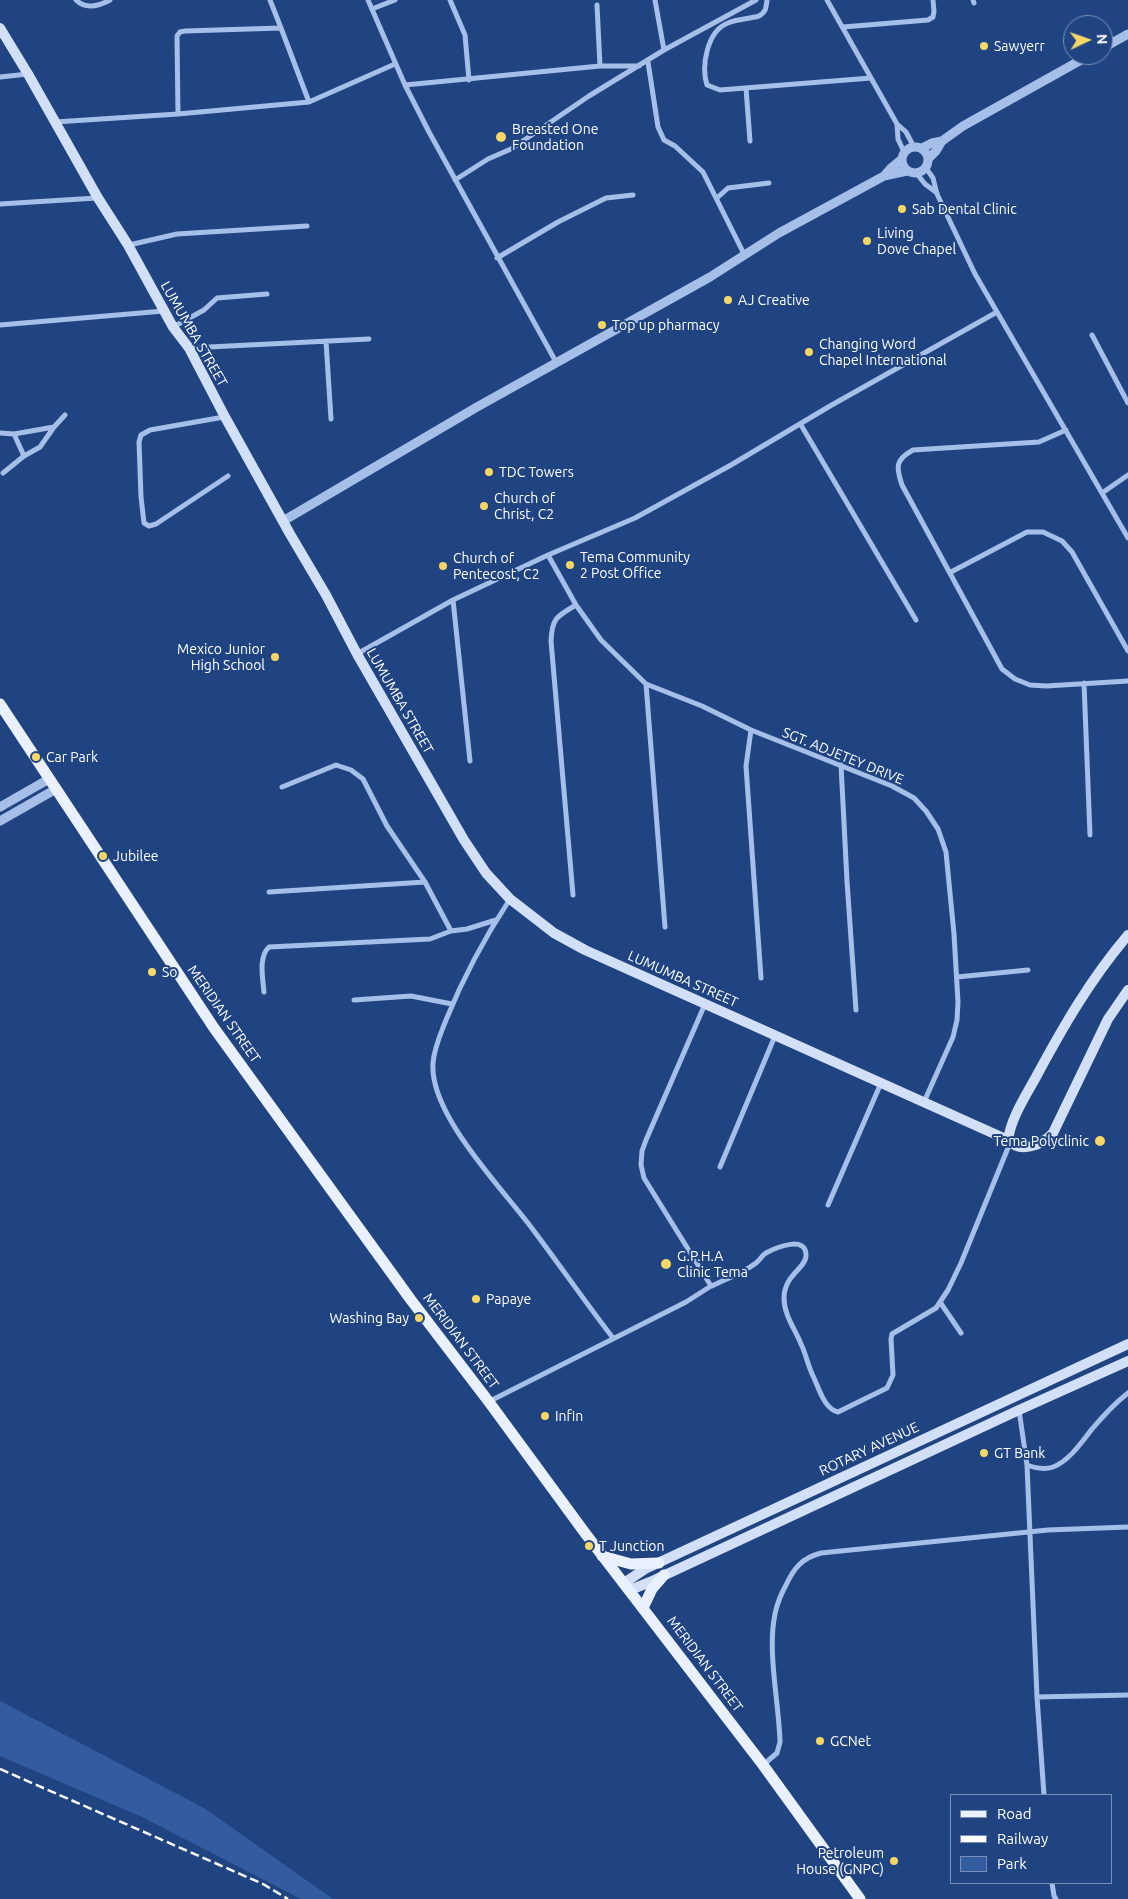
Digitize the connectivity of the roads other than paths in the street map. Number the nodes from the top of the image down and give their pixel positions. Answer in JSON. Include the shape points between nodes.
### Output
{"nodes":[{"id":1,"x":76,"y":0,"type":"edge"},
{"id":2,"x":110,"y":0,"type":"edge"},
{"id":3,"x":270,"y":0,"type":"edge"},
{"id":4,"x":368,"y":0,"type":"edge"},
{"id":5,"x":395,"y":0,"type":"edge"},
{"id":6,"x":450,"y":0,"type":"edge"},
{"id":7,"x":655,"y":0,"type":"edge"},
{"id":8,"x":756,"y":0,"type":"edge"},
{"id":9,"x":767,"y":0,"type":"edge"},
{"id":10,"x":827,"y":0,"type":"edge"},
{"id":11,"x":933,"y":0,"type":"edge"},
{"id":12,"x":597,"y":5,"type":"dead end"},
{"id":13,"x":372,"y":9,"type":"junction"},
{"id":14,"x":843,"y":27,"type":"junction"},
{"id":15,"x":0,"y":28,"type":"edge"},
{"id":16,"x":281,"y":28,"type":"junction"},
{"id":17,"x":1128,"y":34,"type":"edge"},
{"id":18,"x":1113,"y":42,"type":"edge"},
{"id":19,"x":664,"y":50,"type":"junction"},
{"id":20,"x":648,"y":62,"type":"junction"},
{"id":21,"x":395,"y":64,"type":"junction"},
{"id":22,"x":1072,"y":65,"type":"edge"},
{"id":23,"x":600,"y":66,"type":"junction"},
{"id":24,"x":640,"y":66,"type":"junction"},
{"id":25,"x":28,"y":74,"type":"junction"},
{"id":26,"x":0,"y":76,"type":"edge"},
{"id":27,"x":871,"y":78,"type":"junction"},
{"id":28,"x":469,"y":80,"type":"junction"},
{"id":29,"x":405,"y":85,"type":"junction"},
{"id":30,"x":746,"y":88,"type":"junction"},
{"id":31,"x":310,"y":102,"type":"junction"},
{"id":32,"x":178,"y":114,"type":"junction"},
{"id":33,"x":55,"y":122,"type":"junction"},
{"id":34,"x":897,"y":124,"type":"junction"},
{"id":35,"x":750,"y":141,"type":"dead end"},
{"id":36,"x":942,"y":141,"type":"junction"},
{"id":37,"x":918,"y":147,"type":"junction"},
{"id":38,"x":903,"y":156,"type":"junction"},
{"id":39,"x":928,"y":158,"type":"junction"},
{"id":40,"x":926,"y":168,"type":"junction"},
{"id":41,"x":907,"y":171,"type":"junction"},
{"id":42,"x":917,"y":174,"type":"junction"},
{"id":43,"x":884,"y":176,"type":"junction"},
{"id":44,"x":455,"y":180,"type":"junction"},
{"id":45,"x":769,"y":183,"type":"dead end"},
{"id":46,"x":937,"y":194,"type":"junction"},
{"id":47,"x":634,"y":195,"type":"dead end"},
{"id":48,"x":98,"y":198,"type":"junction"},
{"id":49,"x":717,"y":198,"type":"junction"},
{"id":50,"x":0,"y":204,"type":"edge"},
{"id":51,"x":307,"y":226,"type":"dead end"},
{"id":52,"x":128,"y":246,"type":"junction"},
{"id":53,"x":744,"y":254,"type":"junction"},
{"id":54,"x":497,"y":258,"type":"junction"},
{"id":55,"x":267,"y":294,"type":"dead end"},
{"id":56,"x":165,"y":311,"type":"junction"},
{"id":57,"x":998,"y":312,"type":"junction"},
{"id":58,"x":0,"y":325,"type":"edge"},
{"id":59,"x":173,"y":327,"type":"junction"},
{"id":60,"x":1092,"y":334,"type":"dead end"},
{"id":61,"x":369,"y":339,"type":"dead end"},
{"id":62,"x":326,"y":342,"type":"junction"},
{"id":63,"x":190,"y":348,"type":"junction"},
{"id":64,"x":556,"y":362,"type":"junction"},
{"id":65,"x":1128,"y":403,"type":"edge"},
{"id":66,"x":65,"y":415,"type":"dead end"},
{"id":67,"x":225,"y":416,"type":"junction"},
{"id":68,"x":331,"y":419,"type":"dead end"},
{"id":69,"x":800,"y":425,"type":"junction"},
{"id":70,"x":54,"y":427,"type":"junction"},
{"id":71,"x":1066,"y":430,"type":"junction"},
{"id":72,"x":0,"y":433,"type":"edge"},
{"id":73,"x":14,"y":434,"type":"junction"},
{"id":74,"x":24,"y":456,"type":"junction"},
{"id":75,"x":2,"y":473,"type":"dead end"},
{"id":76,"x":228,"y":476,"type":"dead end"},
{"id":77,"x":1128,"y":476,"type":"edge"},
{"id":78,"x":1102,"y":493,"type":"junction"},
{"id":79,"x":282,"y":521,"type":"junction"},
{"id":80,"x":1128,"y":538,"type":"edge"},
{"id":81,"x":548,"y":555,"type":"junction"},
{"id":82,"x":951,"y":572,"type":"junction"},
{"id":83,"x":453,"y":600,"type":"junction"},
{"id":84,"x":576,"y":605,"type":"junction"},
{"id":85,"x":916,"y":620,"type":"dead end"},
{"id":86,"x":1128,"y":650,"type":"edge"},
{"id":87,"x":357,"y":654,"type":"junction"},
{"id":88,"x":1128,"y":681,"type":"edge"},
{"id":89,"x":1084,"y":683,"type":"junction"},
{"id":90,"x":646,"y":684,"type":"junction"},
{"id":91,"x":0,"y":704,"type":"edge"},
{"id":92,"x":751,"y":730,"type":"junction"},
{"id":93,"x":470,"y":761,"type":"dead end"},
{"id":94,"x":841,"y":765,"type":"junction"},
{"id":95,"x":53,"y":784,"type":"junction"},
{"id":96,"x":282,"y":787,"type":"dead end"},
{"id":97,"x":0,"y":807,"type":"edge"},
{"id":98,"x":0,"y":821,"type":"edge"},
{"id":99,"x":1090,"y":835,"type":"dead end"},
{"id":100,"x":425,"y":882,"type":"junction"},
{"id":101,"x":269,"y":892,"type":"dead end"},
{"id":102,"x":573,"y":895,"type":"dead end"},
{"id":103,"x":510,"y":900,"type":"junction"},
{"id":104,"x":496,"y":920,"type":"junction"},
{"id":105,"x":666,"y":928,"type":"dead end"},
{"id":106,"x":451,"y":931,"type":"junction"},
{"id":107,"x":1126,"y":942,"type":"edge"},
{"id":108,"x":1028,"y":970,"type":"dead end"},
{"id":109,"x":956,"y":977,"type":"junction"},
{"id":110,"x":761,"y":978,"type":"dead end"},
{"id":111,"x":264,"y":992,"type":"dead end"},
{"id":112,"x":1126,"y":994,"type":"edge"},
{"id":113,"x":354,"y":1000,"type":"dead end"},
{"id":114,"x":452,"y":1004,"type":"junction"},
{"id":115,"x":705,"y":1004,"type":"junction"},
{"id":116,"x":856,"y":1010,"type":"dead end"},
{"id":117,"x":776,"y":1036,"type":"junction"},
{"id":118,"x":881,"y":1083,"type":"junction"},
{"id":119,"x":924,"y":1102,"type":"junction"},
{"id":120,"x":1009,"y":1142,"type":"junction"},
{"id":121,"x":720,"y":1167,"type":"dead end"},
{"id":122,"x":828,"y":1205,"type":"dead end"},
{"id":123,"x":712,"y":1286,"type":"junction"},
{"id":124,"x":940,"y":1302,"type":"junction"},
{"id":125,"x":961,"y":1333,"type":"dead end"},
{"id":126,"x":613,"y":1338,"type":"junction"},
{"id":127,"x":1128,"y":1344,"type":"edge"},
{"id":128,"x":1128,"y":1361,"type":"edge"},
{"id":129,"x":1128,"y":1393,"type":"edge"},
{"id":130,"x":489,"y":1402,"type":"junction"},
{"id":131,"x":1019,"y":1410,"type":"junction"},
{"id":132,"x":930,"y":1436,"type":"junction"},
{"id":133,"x":935,"y":1450,"type":"junction"},
{"id":134,"x":1026,"y":1465,"type":"junction"},
{"id":135,"x":1128,"y":1527,"type":"edge"},
{"id":136,"x":1028,"y":1532,"type":"junction"},
{"id":137,"x":602,"y":1556,"type":"junction"},
{"id":138,"x":659,"y":1563,"type":"junction"},
{"id":139,"x":664,"y":1575,"type":"junction"},
{"id":140,"x":627,"y":1586,"type":"junction"},
{"id":141,"x":643,"y":1608,"type":"junction"},
{"id":142,"x":1128,"y":1695,"type":"edge"},
{"id":143,"x":1037,"y":1697,"type":"junction"},
{"id":144,"x":763,"y":1765,"type":"junction"},
{"id":145,"x":1044,"y":1794,"type":"edge"},
{"id":146,"x":1052,"y":1884,"type":"edge"},
{"id":147,"x":860,"y":1899,"type":"edge"},
{"id":148,"x":1056,"y":1899,"type":"edge"}],
"edges":[{"from":1,"to":2,"type":"street","via":[[80,4],[99,6]]},
{"from":3,"to":16,"type":"street"},
{"from":4,"to":13,"type":"street"},
{"from":5,"to":13,"type":"street"},
{"from":6,"to":28,"type":"street","via":[[465,35]]},
{"from":7,"to":19,"type":"street"},
{"from":8,"to":19,"type":"street"},
{"from":9,"to":30,"type":"street","via":[[766,9],[758,16],[725,24],[705,52],[707,85],[720,90]]},
{"from":10,"to":14,"type":"street"},
{"from":11,"to":14,"type":"street","via":[[933,17],[928,20]]},
{"from":12,"to":23,"type":"street"},
{"from":13,"to":21,"type":"street"},
{"from":14,"to":27,"type":"street"},
{"from":15,"to":25,"type":"main road","name":"LUMUMBA STREET"},
{"from":16,"to":31,"type":"street"},
{"from":16,"to":32,"type":"street","via":[[185,31],[178,34]]},
{"from":17,"to":18,"type":"street"},
{"from":19,"to":20,"type":"street"},
{"from":20,"to":24,"type":"street"},
{"from":20,"to":49,"type":"street","via":[[658,127],[664,140],[703,172]]},
{"from":21,"to":29,"type":"street"},
{"from":21,"to":31,"type":"street"},
{"from":22,"to":36,"type":"street"},
{"from":23,"to":24,"type":"street"},
{"from":23,"to":28,"type":"street"},
{"from":24,"to":44,"type":"street","via":[[589,96],[511,150],[488,159]]},
{"from":25,"to":26,"type":"street"},
{"from":25,"to":33,"type":"main road","name":"LUMUMBA STREET"},
{"from":27,"to":30,"type":"street"},
{"from":27,"to":34,"type":"street"},
{"from":28,"to":29,"type":"street"},
{"from":29,"to":44,"type":"street"},
{"from":30,"to":35,"type":"street"},
{"from":31,"to":32,"type":"street"},
{"from":32,"to":33,"type":"street"},
{"from":33,"to":48,"type":"main road","name":"LUMUMBA STREET"},
{"from":34,"to":37,"type":"street"},
{"from":34,"to":38,"type":"street"},
{"from":36,"to":37,"type":"street"},
{"from":36,"to":39,"type":"street"},
{"from":37,"to":38,"type":"street"},
{"from":37,"to":39,"type":"street"},
{"from":38,"to":41,"type":"street","via":[[903,166]]},
{"from":38,"to":43,"type":"street"},
{"from":39,"to":40,"type":"street"},
{"from":40,"to":42,"type":"street"},
{"from":40,"to":46,"type":"street","via":[[933,178]]},
{"from":41,"to":42,"type":"street"},
{"from":41,"to":43,"type":"street"},
{"from":42,"to":46,"type":"street"},
{"from":43,"to":53,"type":"street"},
{"from":44,"to":54,"type":"street"},
{"from":45,"to":49,"type":"street","via":[[728,188]]},
{"from":46,"to":57,"type":"street","via":[[963,250]]},
{"from":47,"to":54,"type":"street","via":[[606,198]]},
{"from":48,"to":50,"type":"street"},
{"from":48,"to":52,"type":"main road","name":"LUMUMBA STREET"},
{"from":49,"to":53,"type":"street"},
{"from":51,"to":52,"type":"street","via":[[177,234]]},
{"from":52,"to":56,"type":"main road","name":"LUMUMBA STREET"},
{"from":53,"to":64,"type":"street","via":[[710,277]]},
{"from":54,"to":64,"type":"street"},
{"from":55,"to":59,"type":"street","via":[[216,298],[204,310]]},
{"from":56,"to":58,"type":"street"},
{"from":56,"to":59,"type":"main road","name":"LUMUMBA STREET"},
{"from":57,"to":69,"type":"street"},
{"from":57,"to":71,"type":"street"},
{"from":59,"to":63,"type":"main road","name":"LUMUMBA STREET"},
{"from":60,"to":65,"type":"street"},
{"from":61,"to":62,"type":"street"},
{"from":62,"to":63,"type":"street"},
{"from":62,"to":68,"type":"street"},
{"from":63,"to":67,"type":"main road","name":"LUMUMBA STREET"},
{"from":64,"to":79,"type":"street"},
{"from":66,"to":70,"type":"street"},
{"from":67,"to":76,"type":"street","via":[[150,430],[141,435],[144,523],[148,526],[156,524]]},
{"from":67,"to":79,"type":"main road","name":"LUMUMBA STREET"},
{"from":69,"to":81,"type":"street","via":[[635,518]]},
{"from":69,"to":85,"type":"street"},
{"from":70,"to":73,"type":"street"},
{"from":70,"to":74,"type":"street","via":[[40,448]]},
{"from":71,"to":78,"type":"street"},
{"from":71,"to":82,"type":"street","via":[[1039,442],[913,450],[903,456],[897,471],[902,485]]},
{"from":72,"to":73,"type":"street"},
{"from":73,"to":74,"type":"street"},
{"from":74,"to":75,"type":"street"},
{"from":77,"to":78,"type":"street"},
{"from":78,"to":80,"type":"street"},
{"from":79,"to":87,"type":"main road","name":"LUMUMBA STREET"},
{"from":81,"to":83,"type":"street"},
{"from":81,"to":84,"type":"street","name":"SGT. ADJETEY DRIVE"},
{"from":82,"to":86,"type":"street","via":[[1027,532],[1043,532],[1062,541],[1072,552]]},
{"from":82,"to":89,"type":"street","via":[[1002,669],[1030,685]]},
{"from":83,"to":87,"type":"street"},
{"from":83,"to":93,"type":"street"},
{"from":84,"to":90,"type":"street","name":"SGT. ADJETEY DRIVE","via":[[601,640]]},
{"from":84,"to":102,"type":"street","via":[[556,616],[551,627]]},
{"from":87,"to":103,"type":"main road","name":"LUMUMBA STREET","via":[[464,840],[486,873]]},
{"from":88,"to":89,"type":"street"},
{"from":89,"to":99,"type":"street"},
{"from":90,"to":92,"type":"street","name":"SGT. ADJETEY DRIVE"},
{"from":90,"to":105,"type":"street"},
{"from":91,"to":95,"type":"main road","name":"MERIDIAN STREET"},
{"from":92,"to":94,"type":"street","name":"SGT. ADJETEY DRIVE"},
{"from":92,"to":110,"type":"street","via":[[746,766]]},
{"from":94,"to":109,"type":"street","name":"SGT. ADJETEY DRIVE","via":[[914,798],[938,829],[946,852]]},
{"from":94,"to":116,"type":"street"},
{"from":95,"to":97,"type":"street"},
{"from":95,"to":98,"type":"street"},
{"from":95,"to":130,"type":"main road","name":"MERIDIAN STREET","via":[[214,1028]]},
{"from":96,"to":100,"type":"street","via":[[336,765],[351,770],[363,779],[387,826]]},
{"from":100,"to":101,"type":"street"},
{"from":100,"to":106,"type":"street"},
{"from":103,"to":104,"type":"street"},
{"from":103,"to":115,"type":"main road","name":"LUMUMBA STREET","via":[[547,928],[585,950]]},
{"from":104,"to":106,"type":"street"},
{"from":104,"to":114,"type":"street"},
{"from":106,"to":111,"type":"street","via":[[430,938],[269,947],[263,958]]},
{"from":107,"to":120,"type":"main road","via":[[1100,970],[1069,1016],[1019,1109],[1009,1130]]},
{"from":108,"to":109,"type":"street"},
{"from":109,"to":119,"type":"street","name":"SGT. ADJETEY DRIVE","via":[[957,1020],[953,1037]]},
{"from":112,"to":120,"type":"main road","name":"LUMUMBA STREET","via":[[1108,1019],[1053,1133],[1047,1140],[1031,1147]]},
{"from":113,"to":114,"type":"street","via":[[411,996]]},
{"from":114,"to":126,"type":"street","via":[[436,1045],[433,1063],[433,1080],[448,1116]]},
{"from":115,"to":117,"type":"main road","name":"LUMUMBA STREET"},
{"from":115,"to":123,"type":"street","via":[[646,1140],[641,1165],[656,1200]]},
{"from":117,"to":118,"type":"main road","name":"LUMUMBA STREET"},
{"from":117,"to":121,"type":"street"},
{"from":118,"to":119,"type":"main road","name":"LUMUMBA STREET"},
{"from":118,"to":122,"type":"street"},
{"from":119,"to":120,"type":"main road","name":"LUMUMBA STREET"},
{"from":120,"to":124,"type":"street","via":[[960,1263]]},
{"from":123,"to":124,"type":"street","via":[[756,1263],[764,1253],[795,1243],[805,1247],[804,1262],[785,1286],[786,1313],[827,1405],[838,1412],[887,1388],[893,1375],[892,1334],[925,1316]]},
{"from":123,"to":126,"type":"street"},
{"from":124,"to":125,"type":"street"},
{"from":126,"to":130,"type":"street"},
{"from":127,"to":132,"type":"main road","name":"ROTARY AVENUE"},
{"from":128,"to":131,"type":"main road","name":"ROTARY AVENUE"},
{"from":129,"to":134,"type":"street","via":[[1060,1464],[1044,1469]]},
{"from":130,"to":137,"type":"main road","name":"MERIDIAN STREET"},
{"from":131,"to":133,"type":"main road","name":"ROTARY AVENUE"},
{"from":131,"to":134,"type":"street"},
{"from":132,"to":133,"type":"main road"},
{"from":132,"to":138,"type":"main road","name":"ROTARY AVENUE"},
{"from":133,"to":139,"type":"main road","name":"ROTARY AVENUE"},
{"from":134,"to":136,"type":"street"},
{"from":135,"to":136,"type":"street"},
{"from":136,"to":143,"type":"street"},
{"from":136,"to":144,"type":"street","via":[[821,1553],[798,1564],[786,1584],[775,1614],[772,1638],[780,1742],[777,1753]]},
{"from":137,"to":138,"type":"main road","via":[[631,1564]]},
{"from":137,"to":140,"type":"main road","name":"MERIDIAN STREET"},
{"from":138,"to":140,"type":"main road","name":"ROTARY AVENUE","via":[[640,1572]]},
{"from":139,"to":140,"type":"main road","name":"ROTARY AVENUE"},
{"from":139,"to":141,"type":"main road","via":[[652,1589]]},
{"from":140,"to":141,"type":"main road","name":"MERIDIAN STREET"},
{"from":141,"to":144,"type":"main road","name":"MERIDIAN STREET"},
{"from":142,"to":143,"type":"street"},
{"from":143,"to":145,"type":"street"},
{"from":144,"to":147,"type":"main road","name":"MERIDIAN STREET"},
{"from":146,"to":148,"type":"street"}]}
